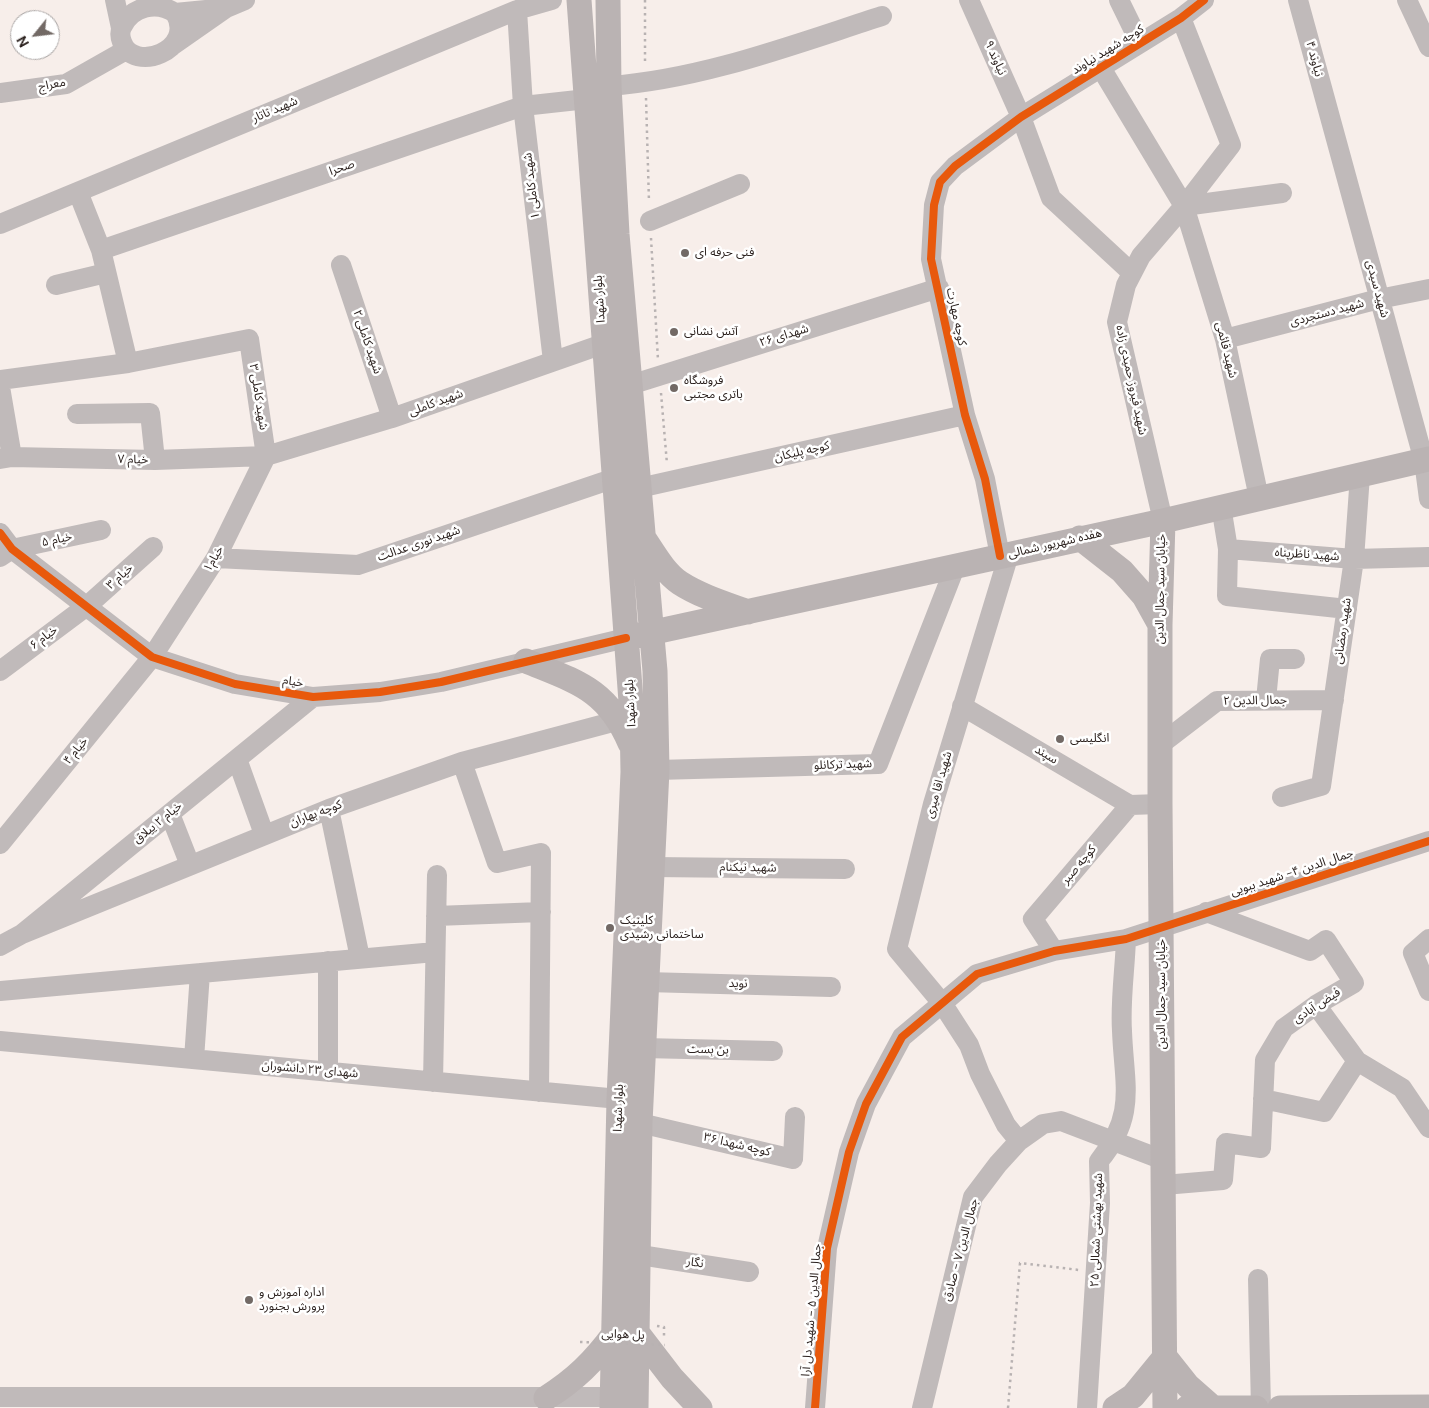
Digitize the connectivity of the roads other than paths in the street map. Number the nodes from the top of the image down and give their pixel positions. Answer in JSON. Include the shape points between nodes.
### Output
{"nodes":[{"id":1,"x":115,"y":0,"type":"edge"},
{"id":2,"x":245,"y":0,"type":"edge"},
{"id":3,"x":552,"y":0,"type":"edge"},
{"id":4,"x":578,"y":0,"type":"edge"},
{"id":5,"x":608,"y":0,"type":"edge"},
{"id":6,"x":969,"y":0,"type":"edge"},
{"id":7,"x":1119,"y":0,"type":"edge"},
{"id":8,"x":1204,"y":0,"type":"edge"},
{"id":9,"x":1298,"y":0,"type":"edge"},
{"id":10,"x":1407,"y":0,"type":"edge"},
{"id":11,"x":159,"y":5,"type":"edge"},
{"id":12,"x":226,"y":8,"type":"junction"},
{"id":13,"x":517,"y":10,"type":"junction"},
{"id":14,"x":882,"y":16,"type":"dead end"},
{"id":15,"x":1181,"y":18,"type":"junction"},
{"id":16,"x":121,"y":28,"type":"junction"},
{"id":17,"x":1140,"y":43,"type":"junction"},
{"id":18,"x":171,"y":47,"type":"junction"},
{"id":19,"x":1429,"y":47,"type":"edge"},
{"id":20,"x":126,"y":50,"type":"junction"},
{"id":21,"x":1100,"y":68,"type":"junction"},
{"id":22,"x":609,"y":86,"type":"junction"},
{"id":23,"x":0,"y":93,"type":"edge"},
{"id":24,"x":586,"y":98,"type":"junction"},
{"id":25,"x":523,"y":106,"type":"junction"},
{"id":26,"x":1021,"y":117,"type":"junction"},
{"id":27,"x":1330,"y":118,"type":"joint"},
{"id":28,"x":740,"y":184,"type":"dead end"},
{"id":29,"x":78,"y":192,"type":"junction"},
{"id":30,"x":1282,"y":193,"type":"dead end"},
{"id":31,"x":1184,"y":206,"type":"junction"},
{"id":32,"x":650,"y":221,"type":"road end"},
{"id":33,"x":0,"y":224,"type":"edge"},
{"id":34,"x":101,"y":250,"type":"junction"},
{"id":35,"x":341,"y":265,"type":"dead end"},
{"id":36,"x":106,"y":273,"type":"junction"},
{"id":37,"x":1132,"y":273,"type":"junction"},
{"id":38,"x":56,"y":285,"type":"dead end"},
{"id":39,"x":938,"y":288,"type":"junction"},
{"id":40,"x":1429,"y":288,"type":"edge"},
{"id":41,"x":1379,"y":299,"type":"junction"},
{"id":42,"x":1225,"y":339,"type":"junction"},
{"id":43,"x":603,"y":344,"type":"junction"},
{"id":44,"x":553,"y":361,"type":"junction"},
{"id":45,"x":128,"y":363,"type":"junction"},
{"id":46,"x":0,"y":380,"type":"edge"},
{"id":47,"x":630,"y":385,"type":"junction"},
{"id":48,"x":0,"y":387,"type":"edge"},
{"id":49,"x":77,"y":414,"type":"dead end"},
{"id":50,"x":965,"y":415,"type":"junction"},
{"id":51,"x":392,"y":418,"type":"junction"},
{"id":52,"x":266,"y":456,"type":"junction"},
{"id":53,"x":6,"y":458,"type":"edge"},
{"id":54,"x":155,"y":460,"type":"junction"},
{"id":55,"x":1426,"y":460,"type":"edge"},
{"id":56,"x":1360,"y":475,"type":"junction"},
{"id":57,"x":615,"y":478,"type":"junction"},
{"id":58,"x":639,"y":488,"type":"junction"},
{"id":59,"x":1259,"y":498,"type":"junction"},
{"id":60,"x":1429,"y":499,"type":"edge"},
{"id":61,"x":1221,"y":506,"type":"junction"},
{"id":62,"x":1163,"y":521,"type":"junction"},
{"id":63,"x":101,"y":530,"type":"dead end"},
{"id":64,"x":0,"y":533,"type":"edge"},
{"id":65,"x":644,"y":538,"type":"junction"},
{"id":66,"x":1080,"y":538,"type":"junction"},
{"id":67,"x":153,"y":547,"type":"dead end"},
{"id":68,"x":1228,"y":549,"type":"junction"},
{"id":69,"x":6,"y":553,"type":"edge"},
{"id":70,"x":1004,"y":555,"type":"junction"},
{"id":71,"x":1429,"y":557,"type":"edge"},
{"id":72,"x":216,"y":558,"type":"junction"},
{"id":73,"x":1354,"y":558,"type":"junction"},
{"id":74,"x":646,"y":566,"type":"junction"},
{"id":75,"x":954,"y":567,"type":"junction"},
{"id":76,"x":621,"y":568,"type":"junction"},
{"id":77,"x":87,"y":606,"type":"junction"},
{"id":78,"x":1347,"y":609,"type":"junction"},
{"id":79,"x":748,"y":612,"type":"junction"},
{"id":80,"x":1160,"y":625,"type":"junction"},
{"id":81,"x":652,"y":634,"type":"junction"},
{"id":82,"x":626,"y":638,"type":"junction"},
{"id":83,"x":152,"y":657,"type":"junction"},
{"id":84,"x":1295,"y":659,"type":"dead end"},
{"id":85,"x":526,"y":662,"type":"junction"},
{"id":86,"x":0,"y":671,"type":"edge"},
{"id":87,"x":313,"y":697,"type":"junction"},
{"id":88,"x":1266,"y":700,"type":"junction"},
{"id":89,"x":1334,"y":700,"type":"junction"},
{"id":90,"x":962,"y":706,"type":"junction"},
{"id":91,"x":635,"y":733,"type":"junction"},
{"id":92,"x":1161,"y":744,"type":"junction"},
{"id":93,"x":237,"y":759,"type":"junction"},
{"id":94,"x":462,"y":762,"type":"junction"},
{"id":95,"x":657,"y":770,"type":"junction"},
{"id":96,"x":1282,"y":797,"type":"dead end"},
{"id":97,"x":1130,"y":804,"type":"junction"},
{"id":98,"x":1160,"y":804,"type":"junction"},
{"id":99,"x":329,"y":808,"type":"junction"},
{"id":100,"x":170,"y":814,"type":"junction"},
{"id":101,"x":264,"y":834,"type":"junction"},
{"id":102,"x":1429,"y":841,"type":"edge"},
{"id":103,"x":0,"y":844,"type":"edge"},
{"id":104,"x":190,"y":864,"type":"junction"},
{"id":105,"x":652,"y":867,"type":"junction"},
{"id":106,"x":845,"y":869,"type":"dead end"},
{"id":107,"x":437,"y":874,"type":"dead end"},
{"id":108,"x":541,"y":912,"type":"junction"},
{"id":109,"x":1206,"y":912,"type":"junction"},
{"id":110,"x":436,"y":916,"type":"junction"},
{"id":111,"x":1162,"y":926,"type":"junction"},
{"id":112,"x":22,"y":934,"type":"junction"},
{"id":113,"x":1126,"y":939,"type":"junction"},
{"id":114,"x":1429,"y":939,"type":"edge"},
{"id":115,"x":0,"y":946,"type":"edge"},
{"id":116,"x":1054,"y":951,"type":"junction"},
{"id":117,"x":435,"y":952,"type":"junction"},
{"id":118,"x":360,"y":958,"type":"junction"},
{"id":119,"x":328,"y":961,"type":"junction"},
{"id":120,"x":200,"y":973,"type":"junction"},
{"id":121,"x":646,"y":982,"type":"junction"},
{"id":122,"x":831,"y":986,"type":"dead end"},
{"id":123,"x":1429,"y":990,"type":"edge"},
{"id":124,"x":0,"y":991,"type":"edge"},
{"id":125,"x":942,"y":1003,"type":"junction"},
{"id":126,"x":1316,"y":1005,"type":"junction"},
{"id":127,"x":0,"y":1041,"type":"edge"},
{"id":128,"x":643,"y":1048,"type":"junction"},
{"id":129,"x":773,"y":1051,"type":"dead end"},
{"id":130,"x":194,"y":1059,"type":"junction"},
{"id":131,"x":1357,"y":1061,"type":"junction"},
{"id":132,"x":328,"y":1072,"type":"junction"},
{"id":133,"x":433,"y":1082,"type":"junction"},
{"id":134,"x":539,"y":1092,"type":"junction"},
{"id":135,"x":619,"y":1099,"type":"junction"},
{"id":136,"x":1263,"y":1099,"type":"junction"},
{"id":137,"x":795,"y":1117,"type":"dead end"},
{"id":138,"x":640,"y":1122,"type":"junction"},
{"id":139,"x":1429,"y":1128,"type":"edge"},
{"id":140,"x":1019,"y":1141,"type":"junction"},
{"id":141,"x":1114,"y":1143,"type":"junction"},
{"id":142,"x":1164,"y":1160,"type":"junction"},
{"id":143,"x":1164,"y":1185,"type":"junction"},
{"id":144,"x":640,"y":1255,"type":"junction"},
{"id":145,"x":749,"y":1272,"type":"dead end"},
{"id":146,"x":1258,"y":1279,"type":"dead end"},
{"id":147,"x":614,"y":1334,"type":"junction"},
{"id":148,"x":638,"y":1335,"type":"junction"},
{"id":149,"x":1165,"y":1357,"type":"junction"},
{"id":150,"x":0,"y":1397,"type":"edge"},
{"id":151,"x":546,"y":1398,"type":"junction"},
{"id":152,"x":618,"y":1404,"type":"edge"},
{"id":153,"x":1429,"y":1407,"type":"edge"},
{"id":154,"x":636,"y":1408,"type":"edge"},
{"id":155,"x":700,"y":1408,"type":"edge"},
{"id":156,"x":815,"y":1408,"type":"edge"},
{"id":157,"x":922,"y":1408,"type":"edge"},
{"id":158,"x":1087,"y":1408,"type":"edge"},
{"id":159,"x":1116,"y":1408,"type":"edge"},
{"id":160,"x":1165,"y":1408,"type":"edge"},
{"id":161,"x":1187,"y":1408,"type":"edge"},
{"id":162,"x":1214,"y":1408,"type":"edge"},
{"id":163,"x":1256,"y":1408,"type":"edge"},
{"id":164,"x":1261,"y":1408,"type":"edge"},
{"id":165,"x":1280,"y":1408,"type":"edge"}],
"edges":[{"from":1,"to":16,"type":"street"},
{"from":2,"to":12,"type":"street"},
{"from":3,"to":13,"type":"street","name":"شهید تاتار"},
{"from":4,"to":24,"type":"main road","name":"بلوار شهدا"},
{"from":5,"to":22,"type":"main road","name":"بلوار شهدا"},
{"from":6,"to":26,"type":"street","name":"نیاوند ۹"},
{"from":7,"to":17,"type":"street"},
{"from":8,"to":15,"type":"street","name":"کوچه شهید نیاوند"},
{"from":9,"to":27,"type":"street","name":"نیاوند ۴"},
{"from":10,"to":19,"type":"street"},
{"from":11,"to":12,"type":"street"},
{"from":11,"to":16,"type":"street","via":[[135,11]]},
{"from":11,"to":18,"type":"street","via":[[181,27]]},
{"from":12,"to":18,"type":"street"},
{"from":13,"to":25,"type":"street","name":"شهید کاملی ۱"},
{"from":13,"to":29,"type":"street","name":"شهید تاتار"},
{"from":14,"to":22,"type":"street","via":[[734,64],[645,83]]},
{"from":15,"to":17,"type":"street","name":"کوچه شهید نیاوند"},
{"from":15,"to":31,"type":"street","name":"شهید فیروز حمیدی زاده","via":[[1231,145]]},
{"from":16,"to":20,"type":"street","via":[[120,36]]},
{"from":17,"to":21,"type":"street","name":"کوچه شهید نیاوند"},
{"from":18,"to":20,"type":"street","via":[[148,57],[133,55]]},
{"from":20,"to":23,"type":"street","name":"معراج","via":[[66,84]]},
{"from":21,"to":26,"type":"street","name":"کوچه شهید نیاوند"},
{"from":21,"to":31,"type":"street","name":"شهید قائمی"},
{"from":22,"to":47,"type":"main road","name":"بلوار شهدا"},
{"from":24,"to":25,"type":"street","name":"صحرا"},
{"from":24,"to":43,"type":"main road","name":"بلوار شهدا"},
{"from":25,"to":34,"type":"street","name":"صحرا"},
{"from":25,"to":44,"type":"street","name":"شهید کاملی ۱"},
{"from":26,"to":37,"type":"street","name":"نیاوند ۹","via":[[1051,198]]},
{"from":26,"to":39,"type":"street","name":"کوچه مهارت","via":[[955,166],[940,182],[934,205],[931,259]]},
{"from":27,"to":41,"type":"street","name":"شهید سیدی"},
{"from":28,"to":32,"type":"street"},
{"from":29,"to":33,"type":"street","name":"شهید تاتار"},
{"from":29,"to":34,"type":"street"},
{"from":30,"to":31,"type":"street"},
{"from":31,"to":37,"type":"street","name":"شهید فیروز حمیدی زاده","via":[[1141,256]]},
{"from":31,"to":42,"type":"street","name":"شهید قائمی"},
{"from":34,"to":36,"type":"street"},
{"from":35,"to":51,"type":"street","name":"شهید کاملی ۲"},
{"from":36,"to":38,"type":"street"},
{"from":36,"to":45,"type":"street"},
{"from":37,"to":62,"type":"street","name":"شهید فیروز حمیدی زاده","via":[[1117,322]]},
{"from":39,"to":47,"type":"street","name":"شهدای ۲۶"},
{"from":39,"to":50,"type":"street","name":"کوچه مهارت"},
{"from":40,"to":41,"type":"street","name":"شهید دستجردی"},
{"from":41,"to":42,"type":"street","name":"شهید دستجردی"},
{"from":41,"to":55,"type":"street","name":"شهید سیدی"},
{"from":42,"to":59,"type":"street","name":"شهید قائمی"},
{"from":43,"to":44,"type":"street","name":"شهید کاملی"},
{"from":43,"to":57,"type":"main road","name":"بلوار شهدا"},
{"from":44,"to":51,"type":"street","name":"شهید کاملی"},
{"from":45,"to":46,"type":"street"},
{"from":45,"to":52,"type":"street","name":"شهید کاملی ۳","via":[[249,339]]},
{"from":47,"to":58,"type":"main road","name":"بلوار شهدا"},
{"from":48,"to":53,"type":"street"},
{"from":49,"to":54,"type":"street","via":[[150,412]]},
{"from":50,"to":58,"type":"street","name":"کوچه پلیکان"},
{"from":50,"to":70,"type":"street","name":"کوچه مهارت"},
{"from":51,"to":52,"type":"street","name":"شهید کاملی"},
{"from":52,"to":54,"type":"street","name":"خیام ۷"},
{"from":52,"to":72,"type":"street","name":"خیام۱"},
{"from":53,"to":54,"type":"street","name":"خیام ۷"},
{"from":55,"to":56,"type":"main road","name":"هفده شهریور شمالی"},
{"from":55,"to":60,"type":"street","name":"شهید سیدی"},
{"from":56,"to":59,"type":"main road","name":"هفده شهریور شمالی"},
{"from":56,"to":73,"type":"street","name":"شهید رمضانی"},
{"from":57,"to":72,"type":"street","name":"شهید نوری عدالت","via":[[358,565]]},
{"from":57,"to":76,"type":"main road","name":"بلوار شهدا"},
{"from":58,"to":65,"type":"main road","name":"بلوار شهدا"},
{"from":59,"to":61,"type":"main road","name":"هفده شهریور شمالی"},
{"from":61,"to":62,"type":"main road","name":"هفده شهریور شمالی"},
{"from":61,"to":68,"type":"street"},
{"from":62,"to":66,"type":"main road","name":"هفده شهریور شمالی"},
{"from":62,"to":80,"type":"main road","name":"خیابان سید جمال الدین"},
{"from":63,"to":69,"type":"street","name":"خیام ۵"},
{"from":64,"to":69,"type":"street","name":"خیام"},
{"from":65,"to":74,"type":"main road","name":"بلوار شهدا"},
{"from":65,"to":79,"type":"main road","via":[[679,582],[704,596]]},
{"from":66,"to":70,"type":"main road","name":"هفده شهریور شمالی"},
{"from":66,"to":80,"type":"main road","via":[[1122,571],[1144,596]]},
{"from":67,"to":77,"type":"street","name":"خیام ۳"},
{"from":68,"to":73,"type":"street","name":"شهید ناظرپناه"},
{"from":68,"to":78,"type":"street","via":[[1227,596]]},
{"from":69,"to":77,"type":"street","name":"خیام"},
{"from":70,"to":75,"type":"main road","name":"هفده شهریور شمالی"},
{"from":70,"to":90,"type":"street","name":"شهید اقا میری"},
{"from":71,"to":73,"type":"street","name":"شهید ناظرپناه"},
{"from":72,"to":83,"type":"street","name":"خیام۱"},
{"from":73,"to":78,"type":"street","name":"شهید رمضانی"},
{"from":74,"to":76,"type":"main road","via":[[632,572]]},
{"from":74,"to":81,"type":"main road","name":"بلوار شهدا"},
{"from":75,"to":79,"type":"main road","name":"هفده شهریور شمالی"},
{"from":75,"to":95,"type":"street","name":"شهید ترکانلو","via":[[878,764]]},
{"from":76,"to":82,"type":"main road","name":"بلوار شهدا"},
{"from":77,"to":83,"type":"street","name":"خیام"},
{"from":77,"to":86,"type":"street","name":"خیام ۶"},
{"from":78,"to":89,"type":"street","name":"شهید رمضانی"},
{"from":79,"to":81,"type":"main road","name":"هفده شهریور شمالی"},
{"from":80,"to":92,"type":"main road","name":"خیابان سید جمال الدین"},
{"from":81,"to":82,"type":"main road","name":"هفده شهریور شمالی"},
{"from":81,"to":91,"type":"main road","name":"بلوار شهدا"},
{"from":82,"to":85,"type":"street","name":"خیام"},
{"from":82,"to":91,"type":"main road","name":"بلوار شهدا"},
{"from":83,"to":87,"type":"street","name":"خیام","via":[[235,684]]},
{"from":83,"to":103,"type":"street","name":"خیام ۴"},
{"from":84,"to":88,"type":"street","via":[[1270,659]]},
{"from":85,"to":87,"type":"street","name":"خیام","via":[[442,682],[380,692]]},
{"from":85,"to":91,"type":"main road","via":[[579,682],[603,700]]},
{"from":87,"to":93,"type":"street","name":"خیام ۲ ییلاق"},
{"from":88,"to":89,"type":"street","name":"جمال الدین ۲"},
{"from":88,"to":92,"type":"street","name":"جمال الدین ۲","via":[[1217,701]]},
{"from":89,"to":96,"type":"street","name":"شهید رمضانی","via":[[1321,786]]},
{"from":90,"to":97,"type":"street","name":"سپند"},
{"from":90,"to":125,"type":"street","name":"شهید اقا میری","via":[[933,804],[897,949]]},
{"from":91,"to":94,"type":"street","name":"کوچه بهاران"},
{"from":91,"to":95,"type":"main road","name":"بلوار شهدا"},
{"from":91,"to":135,"type":"main road","name":"بلوار شهدا"},
{"from":92,"to":98,"type":"main road","name":"خیابان سید جمال الدین"},
{"from":93,"to":100,"type":"street","name":"خیام ۲ ییلاق"},
{"from":93,"to":101,"type":"street"},
{"from":94,"to":99,"type":"street","name":"کوچه بهاران"},
{"from":94,"to":108,"type":"street","via":[[497,863],[542,853]]},
{"from":95,"to":105,"type":"main road","name":"بلوار شهدا"},
{"from":97,"to":98,"type":"street"},
{"from":97,"to":116,"type":"street","name":"کوچه صبر","via":[[1034,919]]},
{"from":98,"to":111,"type":"main road","name":"خیابان سید جمال الدین"},
{"from":99,"to":101,"type":"street","name":"کوچه بهاران"},
{"from":99,"to":118,"type":"street"},
{"from":100,"to":104,"type":"street"},
{"from":100,"to":112,"type":"street","name":"خیام ۲ ییلاق"},
{"from":101,"to":104,"type":"street","name":"کوچه بهاران"},
{"from":102,"to":109,"type":"street","name":"جمال الدین ۴- شهید ببویی"},
{"from":104,"to":112,"type":"street","name":"کوچه بهاران"},
{"from":105,"to":106,"type":"street","name":"شهید نیکنام"},
{"from":105,"to":121,"type":"main road","name":"بلوار شهدا"},
{"from":107,"to":110,"type":"street"},
{"from":108,"to":110,"type":"street"},
{"from":108,"to":134,"type":"street"},
{"from":109,"to":111,"type":"street","name":"جمال الدین ۴- شهید ببویی"},
{"from":109,"to":126,"type":"street","name":"فیض آبادی","via":[[1310,951],[1326,940],[1354,983]]},
{"from":110,"to":117,"type":"street"},
{"from":111,"to":113,"type":"street","name":"جمال الدین ۵ - شهید دل آرا"},
{"from":111,"to":142,"type":"main road","name":"خیابان سید جمال الدین"},
{"from":112,"to":115,"type":"street","name":"خیام ۲ ییلاق"},
{"from":113,"to":116,"type":"street","name":"جمال الدین ۵ - شهید دل آرا"},
{"from":113,"to":141,"type":"street","name":"۲۵ شهید بهشتی شمالی","via":[[1122,1030],[1127,1077],[1124,1113]]},
{"from":114,"to":123,"type":"street","via":[[1414,953]]},
{"from":116,"to":125,"type":"street","name":"جمال الدین ۵ - شهید دل آرا","via":[[976,974]]},
{"from":117,"to":118,"type":"street"},
{"from":117,"to":133,"type":"street"},
{"from":118,"to":119,"type":"street"},
{"from":119,"to":120,"type":"street"},
{"from":119,"to":132,"type":"street"},
{"from":120,"to":124,"type":"street"},
{"from":120,"to":130,"type":"street"},
{"from":121,"to":122,"type":"street","name":"نوید"},
{"from":121,"to":128,"type":"main road","name":"بلوار شهدا"},
{"from":125,"to":140,"type":"street","via":[[969,1045],[1006,1124]]},
{"from":125,"to":156,"type":"street","name":"جمال الدین ۵ - شهید دل آرا","via":[[902,1037],[866,1104],[849,1152],[827,1248]]},
{"from":126,"to":131,"type":"street"},
{"from":126,"to":136,"type":"street","name":"فیض آبادی","via":[[1284,1028],[1265,1060]]},
{"from":127,"to":130,"type":"street","name":"شهدای ۲۳ دانشوران"},
{"from":128,"to":129,"type":"street","name":"بن بست"},
{"from":128,"to":138,"type":"main road","name":"بلوار شهدا"},
{"from":130,"to":132,"type":"street","name":"شهدای ۲۳ دانشوران"},
{"from":131,"to":136,"type":"street","via":[[1324,1112]]},
{"from":131,"to":139,"type":"street","via":[[1402,1088]]},
{"from":132,"to":133,"type":"street","name":"شهدای ۲۳ دانشوران"},
{"from":133,"to":134,"type":"street","name":"شهدای ۲۳ دانشوران"},
{"from":134,"to":135,"type":"street","name":"شهدای ۲۳ دانشوران"},
{"from":135,"to":147,"type":"main road","name":"بلوار شهدا"},
{"from":136,"to":143,"type":"street","name":"فیض آبادی","via":[[1260,1148],[1226,1144],[1223,1180]]},
{"from":137,"to":138,"type":"street","name":"کوچه شهدا ۳۶","via":[[793,1159]]},
{"from":138,"to":144,"type":"main road","name":"بلوار شهدا"},
{"from":140,"to":141,"type":"street","name":"جمال الدین ۷ - صادق","via":[[1042,1124],[1061,1121]]},
{"from":140,"to":157,"type":"street","name":"جمال الدین ۷ - صادق","via":[[973,1197]]},
{"from":141,"to":142,"type":"street","name":"جمال الدین ۷ - صادق"},
{"from":141,"to":158,"type":"street","name":"۲۵ شهید بهشتی شمالی","via":[[1098,1161],[1100,1203]]},
{"from":142,"to":143,"type":"main road","name":"خیابان سید جمال الدین"},
{"from":143,"to":149,"type":"main road","name":"خیابان سید جمال الدین"},
{"from":144,"to":145,"type":"street","name":"نگار"},
{"from":144,"to":148,"type":"main road","name":"بلوار شهدا"},
{"from":146,"to":164,"type":"street"},
{"from":147,"to":151,"type":"main road","via":[[586,1369]]},
{"from":147,"to":152,"type":"main road","name":"بلوار شهدا"},
{"from":148,"to":154,"type":"main road","name":"بلوار شهدا"},
{"from":148,"to":155,"type":"main road"},
{"from":149,"to":159,"type":"main road","via":[[1133,1396]]},
{"from":149,"to":160,"type":"main road","name":"خیابان سید جمال الدین"},
{"from":149,"to":162,"type":"main road","via":[[1188,1386]]},
{"from":150,"to":151,"type":"street"},
{"from":151,"to":152,"type":"street"},
{"from":153,"to":165,"type":"main road"},
{"from":161,"to":162,"type":"main road"},
{"from":162,"to":163,"type":"main road"}]}
